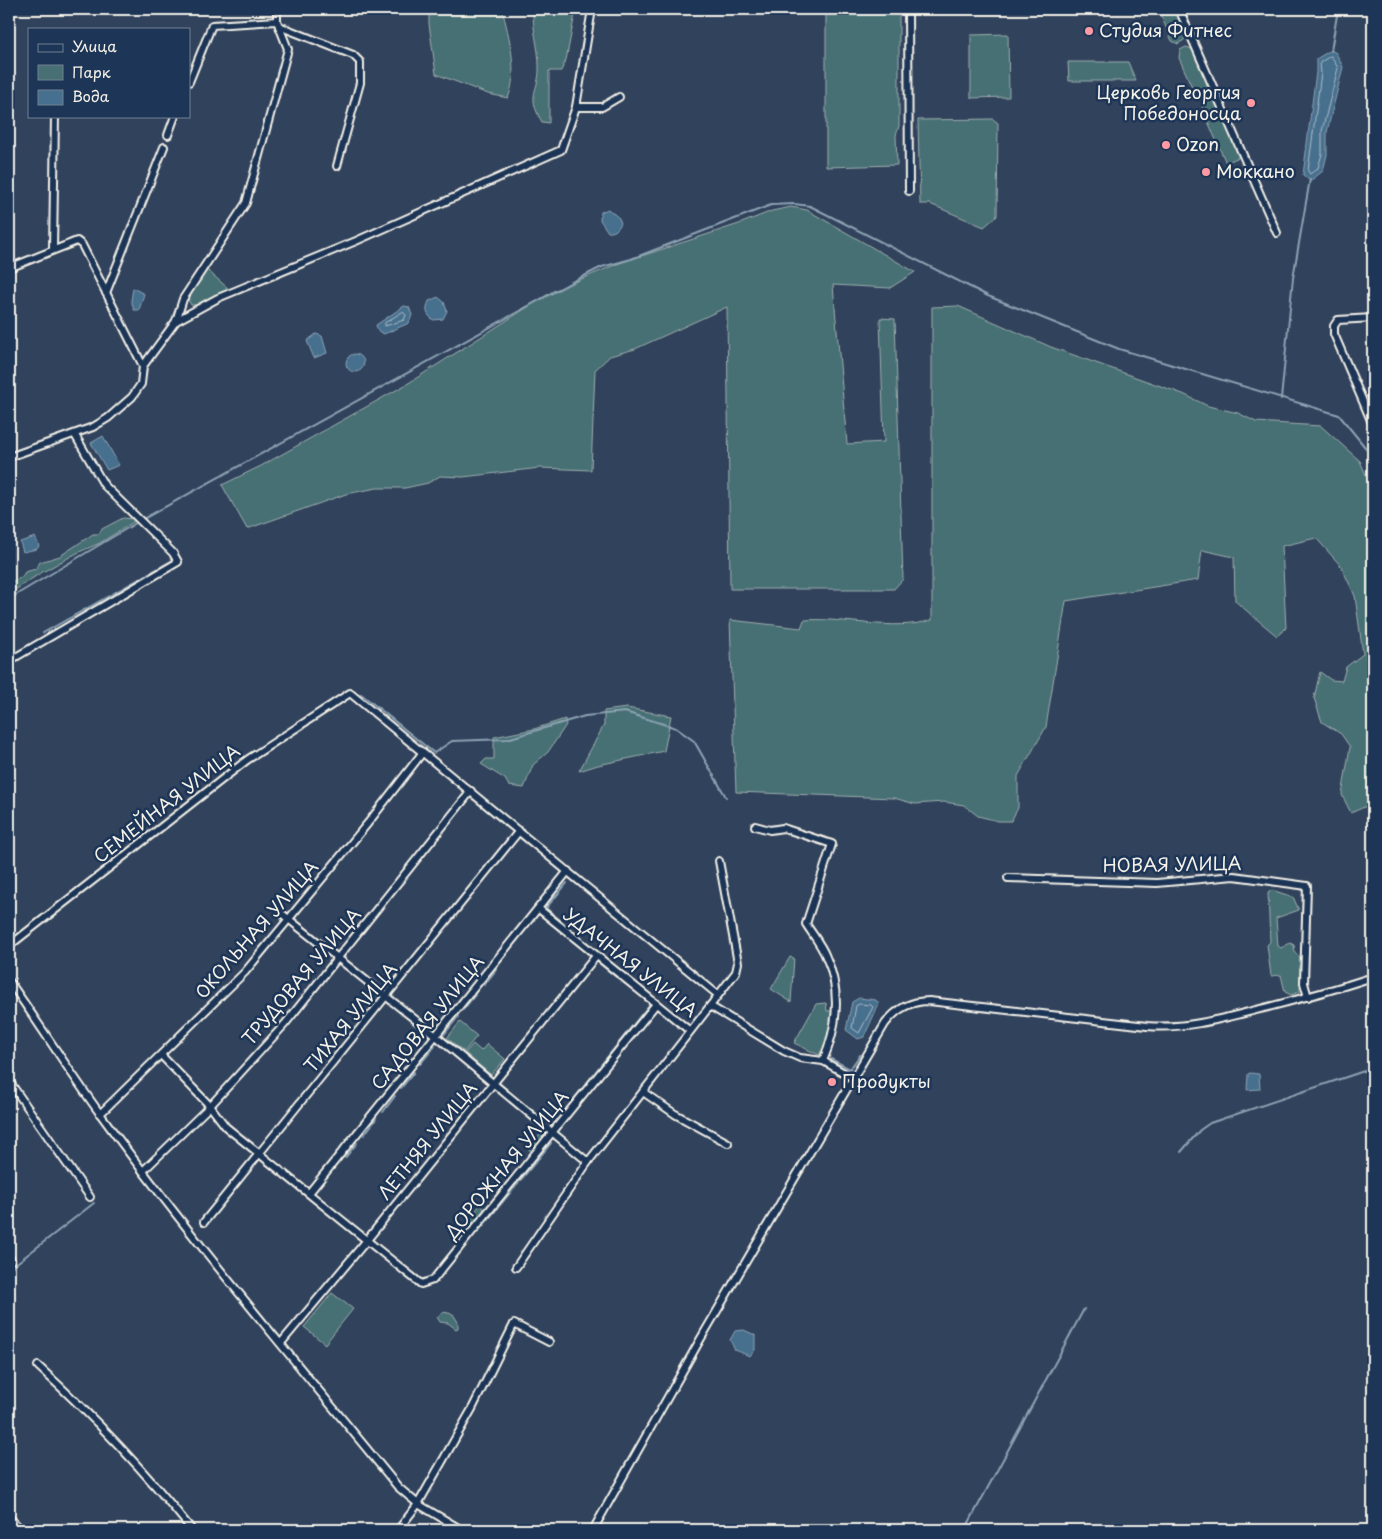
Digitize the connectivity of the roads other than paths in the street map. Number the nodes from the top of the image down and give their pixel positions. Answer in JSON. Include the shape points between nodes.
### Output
{"nodes":[{"id":1,"x":277,"y":9,"type":"edge"},
{"id":2,"x":592,"y":9,"type":"edge"},
{"id":3,"x":908,"y":9,"type":"edge"},
{"id":4,"x":1179,"y":9,"type":"edge"},
{"id":5,"x":278,"y":23,"type":"junction"},
{"id":6,"x":190,"y":78,"type":"edge"},
{"id":7,"x":619,"y":97,"type":"dead end"},
{"id":8,"x":576,"y":107,"type":"junction"},
{"id":9,"x":55,"y":118,"type":"edge"},
{"id":10,"x":174,"y":118,"type":"edge"},
{"id":11,"x":168,"y":135,"type":"dead end"},
{"id":12,"x":164,"y":148,"type":"dead end"},
{"id":13,"x":337,"y":166,"type":"dead end"},
{"id":14,"x":909,"y":191,"type":"dead end"},
{"id":15,"x":1277,"y":233,"type":"dead end"},
{"id":16,"x":53,"y":250,"type":"junction"},
{"id":17,"x":9,"y":268,"type":"edge"},
{"id":18,"x":106,"y":293,"type":"junction"},
{"id":19,"x":1373,"y":318,"type":"edge"},
{"id":20,"x":176,"y":321,"type":"junction"},
{"id":21,"x":143,"y":366,"type":"junction"},
{"id":22,"x":1372,"y":418,"type":"edge"},
{"id":23,"x":1373,"y":426,"type":"edge"},
{"id":24,"x":75,"y":435,"type":"junction"},
{"id":25,"x":9,"y":457,"type":"edge"},
{"id":26,"x":9,"y":661,"type":"edge"},
{"id":27,"x":423,"y":752,"type":"junction"},
{"id":28,"x":471,"y":791,"type":"junction"},
{"id":29,"x":755,"y":826,"type":"dead end"},
{"id":30,"x":519,"y":831,"type":"junction"},
{"id":31,"x":719,"y":861,"type":"dead end"},
{"id":32,"x":568,"y":871,"type":"junction"},
{"id":33,"x":1008,"y":878,"type":"dead end"},
{"id":34,"x":538,"y":909,"type":"junction"},
{"id":35,"x":281,"y":913,"type":"dead end"},
{"id":36,"x":290,"y":919,"type":"junction"},
{"id":37,"x":9,"y":946,"type":"edge"},
{"id":38,"x":596,"y":956,"type":"junction"},
{"id":39,"x":339,"y":958,"type":"junction"},
{"id":40,"x":1373,"y":977,"type":"edge"},
{"id":41,"x":9,"y":981,"type":"edge"},
{"id":42,"x":11,"y":989,"type":"edge"},
{"id":43,"x":718,"y":995,"type":"junction"},
{"id":44,"x":388,"y":997,"type":"junction"},
{"id":45,"x":1308,"y":997,"type":"junction"},
{"id":46,"x":656,"y":1004,"type":"junction"},
{"id":47,"x":710,"y":1006,"type":"junction"},
{"id":48,"x":690,"y":1031,"type":"junction"},
{"id":49,"x":436,"y":1036,"type":"junction"},
{"id":50,"x":161,"y":1055,"type":"junction"},
{"id":51,"x":822,"y":1062,"type":"junction"},
{"id":52,"x":855,"y":1079,"type":"junction"},
{"id":53,"x":9,"y":1081,"type":"edge"},
{"id":54,"x":492,"y":1085,"type":"junction"},
{"id":55,"x":643,"y":1092,"type":"junction"},
{"id":56,"x":210,"y":1106,"type":"junction"},
{"id":57,"x":100,"y":1114,"type":"junction"},
{"id":58,"x":552,"y":1134,"type":"junction"},
{"id":59,"x":728,"y":1143,"type":"dead end"},
{"id":60,"x":260,"y":1154,"type":"junction"},
{"id":61,"x":588,"y":1162,"type":"junction"},
{"id":62,"x":143,"y":1171,"type":"junction"},
{"id":63,"x":309,"y":1194,"type":"junction"},
{"id":64,"x":90,"y":1197,"type":"dead end"},
{"id":65,"x":204,"y":1222,"type":"dead end"},
{"id":66,"x":367,"y":1240,"type":"junction"},
{"id":67,"x":516,"y":1267,"type":"dead end"},
{"id":68,"x":549,"y":1342,"type":"dead end"},
{"id":69,"x":281,"y":1343,"type":"junction"},
{"id":70,"x":38,"y":1366,"type":"dead end"},
{"id":71,"x":418,"y":1504,"type":"junction"},
{"id":72,"x":9,"y":1517,"type":"edge"},
{"id":73,"x":20,"y":1530,"type":"edge"},
{"id":74,"x":192,"y":1530,"type":"edge"},
{"id":75,"x":398,"y":1530,"type":"edge"},
{"id":76,"x":462,"y":1530,"type":"edge"},
{"id":77,"x":592,"y":1530,"type":"edge"}],
"edges":[{"from":1,"to":5,"type":"street"},
{"from":2,"to":8,"type":"street"},
{"from":3,"to":14,"type":"street"},
{"from":4,"to":15,"type":"street"},
{"from":5,"to":6,"type":"street","via":[[212,24]]},
{"from":5,"to":13,"type":"street","via":[[353,55],[360,62],[360,83]]},
{"from":5,"to":20,"type":"street","via":[[288,49],[246,203],[183,299]]},
{"from":7,"to":8,"type":"street","via":[[602,107]]},
{"from":8,"to":20,"type":"street","via":[[561,150],[218,298]]},
{"from":9,"to":16,"type":"street"},
{"from":10,"to":11,"type":"street"},
{"from":12,"to":18,"type":"street"},
{"from":16,"to":17,"type":"street"},
{"from":16,"to":18,"type":"street","via":[[77,241],[82,245]]},
{"from":18,"to":21,"type":"street"},
{"from":19,"to":22,"type":"street","via":[[1338,320],[1334,326],[1334,334]]},
{"from":20,"to":21,"type":"street"},
{"from":21,"to":24,"type":"street","via":[[142,384],[132,397],[108,418]]},
{"from":22,"to":23,"type":"street"},
{"from":24,"to":25,"type":"street"},
{"from":24,"to":26,"type":"street","via":[[104,485],[173,553],[177,558],[176,564]]},
{"from":27,"to":28,"type":"street"},
{"from":27,"to":36,"type":"street","name":"ОКОЛЬНАЯ УЛИЦА"},
{"from":27,"to":37,"type":"street","name":"СЕМЕЙНАЯ УЛИЦА","via":[[350,693],[248,760]]},
{"from":28,"to":30,"type":"street"},
{"from":28,"to":39,"type":"street","name":"ТРУДОВАЯ УЛИЦА"},
{"from":29,"to":51,"type":"street","via":[[770,830],[783,828],[832,844],[806,924],[826,957],[835,992],[835,1027]]},
{"from":30,"to":32,"type":"street"},
{"from":30,"to":44,"type":"street","name":"ТИХАЯ УЛИЦА"},
{"from":31,"to":43,"type":"street","via":[[738,963],[736,972]]},
{"from":32,"to":34,"type":"street","name":"САДОВАЯ УЛИЦА"},
{"from":32,"to":43,"type":"street"},
{"from":33,"to":45,"type":"street","name":"НОВАЯ УЛИЦА","via":[[1157,883],[1234,876],[1307,886],[1304,983]]},
{"from":34,"to":38,"type":"street","name":"УДАЧНАЯ УЛИЦА"},
{"from":34,"to":49,"type":"street","name":"САДОВАЯ УЛИЦА"},
{"from":35,"to":36,"type":"street"},
{"from":36,"to":39,"type":"street"},
{"from":36,"to":50,"type":"street","name":"ОКОЛЬНАЯ УЛИЦА","via":[[234,983]]},
{"from":38,"to":46,"type":"street","name":"УДАЧНАЯ УЛИЦА"},
{"from":38,"to":54,"type":"street","name":"ЛЕТНЯЯ УЛИЦА"},
{"from":39,"to":44,"type":"street"},
{"from":39,"to":56,"type":"street","name":"ТРУДОВАЯ УЛИЦА","via":[[285,1024]]},
{"from":40,"to":45,"type":"street"},
{"from":41,"to":42,"type":"street"},
{"from":42,"to":57,"type":"street"},
{"from":43,"to":47,"type":"street"},
{"from":44,"to":49,"type":"street"},
{"from":44,"to":60,"type":"street","name":"ТИХАЯ УЛИЦА"},
{"from":45,"to":52,"type":"street","via":[[1205,1022],[1169,1027],[919,1002],[900,1010],[888,1020]]},
{"from":46,"to":48,"type":"street","name":"УДАЧНАЯ УЛИЦА"},
{"from":46,"to":58,"type":"street","name":"ДОРОЖНАЯ УЛИЦА"},
{"from":47,"to":48,"type":"street","name":"УДАЧНАЯ УЛИЦА"},
{"from":47,"to":51,"type":"street","name":"УДАЧНАЯ УЛИЦА","via":[[784,1051]]},
{"from":48,"to":55,"type":"street"},
{"from":49,"to":54,"type":"street"},
{"from":49,"to":63,"type":"street","name":"САДОВАЯ УЛИЦА"},
{"from":50,"to":56,"type":"street","name":"ДОРОЖНАЯ УЛИЦА"},
{"from":50,"to":57,"type":"street","name":"ОКОЛЬНАЯ УЛИЦА"},
{"from":51,"to":52,"type":"street","name":"УДАЧНАЯ УЛИЦА"},
{"from":52,"to":77,"type":"street","via":[[750,1254]]},
{"from":53,"to":64,"type":"street"},
{"from":54,"to":58,"type":"street"},
{"from":54,"to":66,"type":"street","name":"ЛЕТНЯЯ УЛИЦА"},
{"from":55,"to":59,"type":"street","via":[[674,1114]]},
{"from":55,"to":61,"type":"street"},
{"from":56,"to":60,"type":"street","name":"ДОРОЖНАЯ УЛИЦА","via":[[226,1127]]},
{"from":56,"to":62,"type":"street","name":"ТРУДОВАЯ УЛИЦА"},
{"from":57,"to":62,"type":"street"},
{"from":58,"to":61,"type":"street"},
{"from":58,"to":66,"type":"street","name":"ДОРОЖНАЯ УЛИЦА","via":[[428,1283],[421,1284]]},
{"from":60,"to":63,"type":"street","name":"ДОРОЖНАЯ УЛИЦА"},
{"from":60,"to":65,"type":"street","name":"ТИХАЯ УЛИЦА"},
{"from":61,"to":67,"type":"street"},
{"from":62,"to":69,"type":"street"},
{"from":63,"to":66,"type":"street","name":"ДОРОЖНАЯ УЛИЦА"},
{"from":66,"to":69,"type":"street","name":"ЛЕТНЯЯ УЛИЦА"},
{"from":68,"to":71,"type":"street","via":[[514,1324],[472,1409]]},
{"from":69,"to":71,"type":"street","via":[[398,1488]]},
{"from":70,"to":74,"type":"street","via":[[101,1425]]},
{"from":71,"to":75,"type":"street"},
{"from":71,"to":76,"type":"street"},
{"from":72,"to":73,"type":"street"}]}
